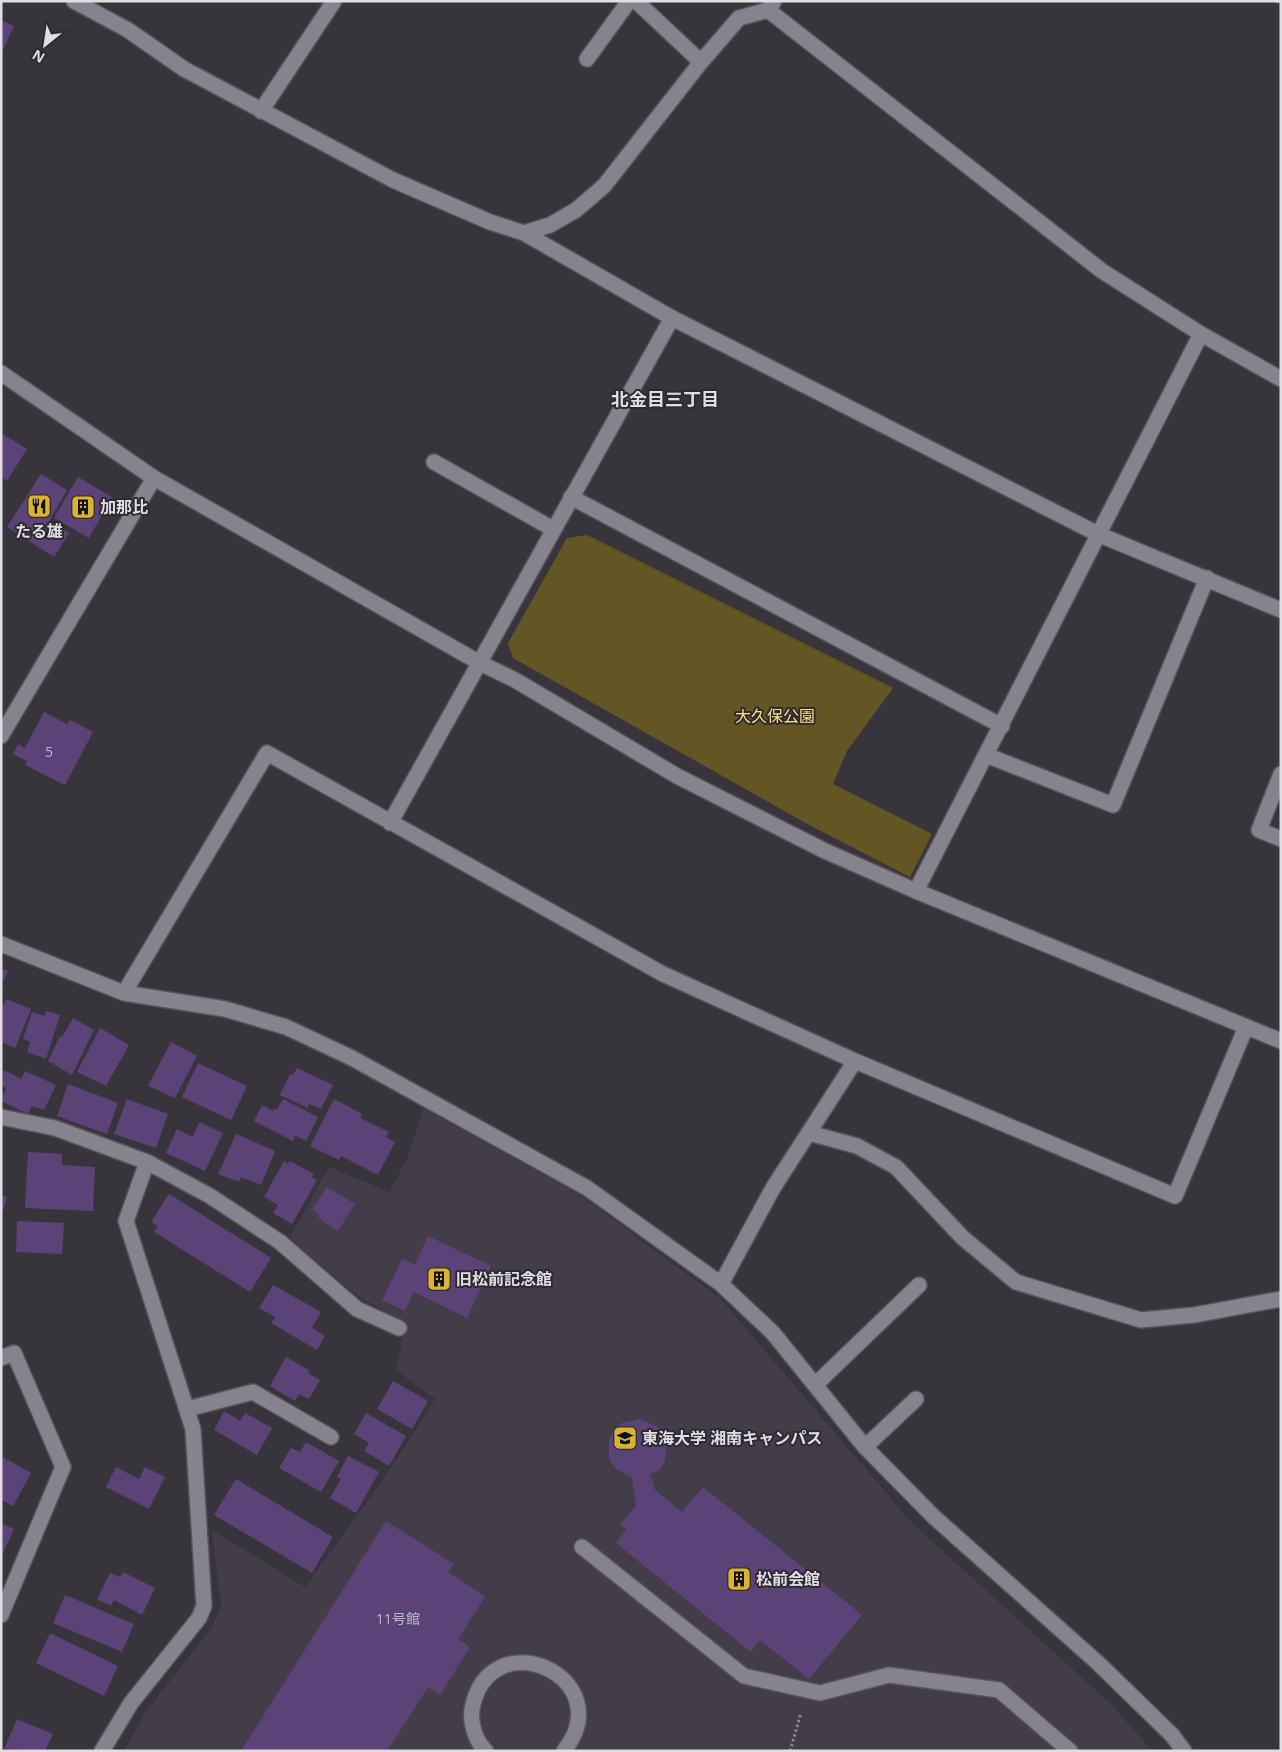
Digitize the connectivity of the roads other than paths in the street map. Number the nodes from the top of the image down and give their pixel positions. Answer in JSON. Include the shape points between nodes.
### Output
{"nodes":[{"id":1,"x":74,"y":1,"type":"edge"},
{"id":2,"x":334,"y":1,"type":"edge"},
{"id":3,"x":629,"y":1,"type":"edge"},
{"id":4,"x":636,"y":1,"type":"edge"},
{"id":5,"x":771,"y":6,"type":"edge"},
{"id":6,"x":587,"y":59,"type":"dead end"},
{"id":7,"x":701,"y":62,"type":"junction"},
{"id":8,"x":261,"y":111,"type":"junction"},
{"id":9,"x":524,"y":233,"type":"junction"},
{"id":10,"x":672,"y":318,"type":"junction"},
{"id":11,"x":1202,"y":334,"type":"junction"},
{"id":12,"x":1,"y":373,"type":"edge"},
{"id":13,"x":1281,"y":379,"type":"edge"},
{"id":14,"x":434,"y":462,"type":"dead end"},
{"id":15,"x":154,"y":478,"type":"junction"},
{"id":16,"x":571,"y":497,"type":"junction"},
{"id":17,"x":553,"y":530,"type":"junction"},
{"id":18,"x":1100,"y":535,"type":"junction"},
{"id":19,"x":1207,"y":578,"type":"junction"},
{"id":20,"x":1281,"y":610,"type":"edge"},
{"id":21,"x":480,"y":663,"type":"junction"},
{"id":22,"x":1002,"y":726,"type":"junction"},
{"id":23,"x":1,"y":736,"type":"edge"},
{"id":24,"x":986,"y":755,"type":"junction"},
{"id":25,"x":1281,"y":774,"type":"edge"},
{"id":26,"x":390,"y":823,"type":"junction"},
{"id":27,"x":1281,"y":839,"type":"edge"},
{"id":28,"x":916,"y":891,"type":"junction"},
{"id":29,"x":1,"y":944,"type":"edge"},
{"id":30,"x":124,"y":993,"type":"junction"},
{"id":31,"x":1246,"y":1027,"type":"junction"},
{"id":32,"x":1281,"y":1041,"type":"edge"},
{"id":33,"x":855,"y":1061,"type":"junction"},
{"id":34,"x":1,"y":1117,"type":"edge"},
{"id":35,"x":809,"y":1133,"type":"junction"},
{"id":36,"x":147,"y":1162,"type":"junction"},
{"id":37,"x":721,"y":1284,"type":"junction"},
{"id":38,"x":919,"y":1285,"type":"dead end"},
{"id":39,"x":1281,"y":1299,"type":"edge"},
{"id":40,"x":399,"y":1328,"type":"dead end"},
{"id":41,"x":1,"y":1358,"type":"edge"},
{"id":42,"x":815,"y":1385,"type":"junction"},
{"id":43,"x":916,"y":1399,"type":"dead end"},
{"id":44,"x":187,"y":1409,"type":"junction"},
{"id":45,"x":331,"y":1437,"type":"dead end"},
{"id":46,"x":864,"y":1447,"type":"junction"},
{"id":47,"x":582,"y":1547,"type":"dead end"},
{"id":48,"x":1,"y":1615,"type":"edge"},
{"id":49,"x":569,"y":1749,"type":"edge"},
{"id":50,"x":102,"y":1751,"type":"edge"},
{"id":51,"x":486,"y":1751,"type":"edge"},
{"id":52,"x":1070,"y":1751,"type":"edge"},
{"id":53,"x":1184,"y":1751,"type":"edge"}],
"edges":[{"from":1,"to":8,"type":"street","via":[[128,30],[184,69]]},
{"from":2,"to":8,"type":"street"},
{"from":3,"to":6,"type":"street"},
{"from":4,"to":7,"type":"street"},
{"from":5,"to":7,"type":"street","via":[[739,18]]},
{"from":5,"to":11,"type":"street","via":[[1102,271]]},
{"from":7,"to":9,"type":"street","via":[[604,186],[576,210],[550,225]]},
{"from":8,"to":9,"type":"street","via":[[393,180],[490,222]]},
{"from":9,"to":10,"type":"street"},
{"from":10,"to":16,"type":"street"},
{"from":10,"to":18,"type":"street"},
{"from":11,"to":13,"type":"street"},
{"from":11,"to":18,"type":"street"},
{"from":12,"to":15,"type":"street"},
{"from":14,"to":17,"type":"street"},
{"from":15,"to":21,"type":"street"},
{"from":15,"to":23,"type":"street"},
{"from":16,"to":17,"type":"street"},
{"from":16,"to":22,"type":"street"},
{"from":17,"to":21,"type":"street"},
{"from":18,"to":19,"type":"street"},
{"from":18,"to":22,"type":"street"},
{"from":19,"to":20,"type":"street"},
{"from":19,"to":24,"type":"street","via":[[1113,805]]},
{"from":21,"to":26,"type":"street"},
{"from":21,"to":28,"type":"street","via":[[515,680],[677,776],[825,850]]},
{"from":22,"to":24,"type":"street"},
{"from":24,"to":28,"type":"street"},
{"from":25,"to":27,"type":"street","via":[[1259,830]]},
{"from":26,"to":30,"type":"street","via":[[267,753]]},
{"from":26,"to":33,"type":"street","via":[[663,974]]},
{"from":28,"to":31,"type":"street"},
{"from":29,"to":30,"type":"street"},
{"from":30,"to":37,"type":"street","via":[[234,1011],[286,1027],[352,1058],[587,1188]]},
{"from":31,"to":32,"type":"street"},
{"from":31,"to":33,"type":"street","via":[[1175,1196]]},
{"from":33,"to":35,"type":"street"},
{"from":34,"to":36,"type":"street","via":[[55,1128]]},
{"from":35,"to":37,"type":"street","via":[[774,1188]]},
{"from":35,"to":39,"type":"street","via":[[857,1146],[896,1166],[963,1238],[1016,1282],[1141,1320],[1194,1315]]},
{"from":36,"to":40,"type":"street","via":[[210,1196],[280,1242],[357,1309]]},
{"from":36,"to":44,"type":"street","via":[[126,1221]]},
{"from":37,"to":42,"type":"street","via":[[773,1333]]},
{"from":38,"to":42,"type":"street"},
{"from":41,"to":48,"type":"street","via":[[14,1353],[62,1467]]},
{"from":42,"to":46,"type":"street"},
{"from":43,"to":46,"type":"street"},
{"from":44,"to":45,"type":"street","via":[[253,1392]]},
{"from":44,"to":50,"type":"street","via":[[192,1429],[204,1606],[199,1618],[131,1703]]},
{"from":46,"to":53,"type":"street","via":[[934,1517],[1098,1663],[1172,1735]]},
{"from":47,"to":52,"type":"street","via":[[744,1676],[820,1693],[890,1675],[999,1690]]},
{"from":49,"to":51,"type":"street","via":[[578,1724],[578,1707],[572,1690],[561,1676],[546,1666],[529,1662],[512,1663],[496,1671],[483,1682],[474,1698],[471,1715],[474,1733]]}]}
